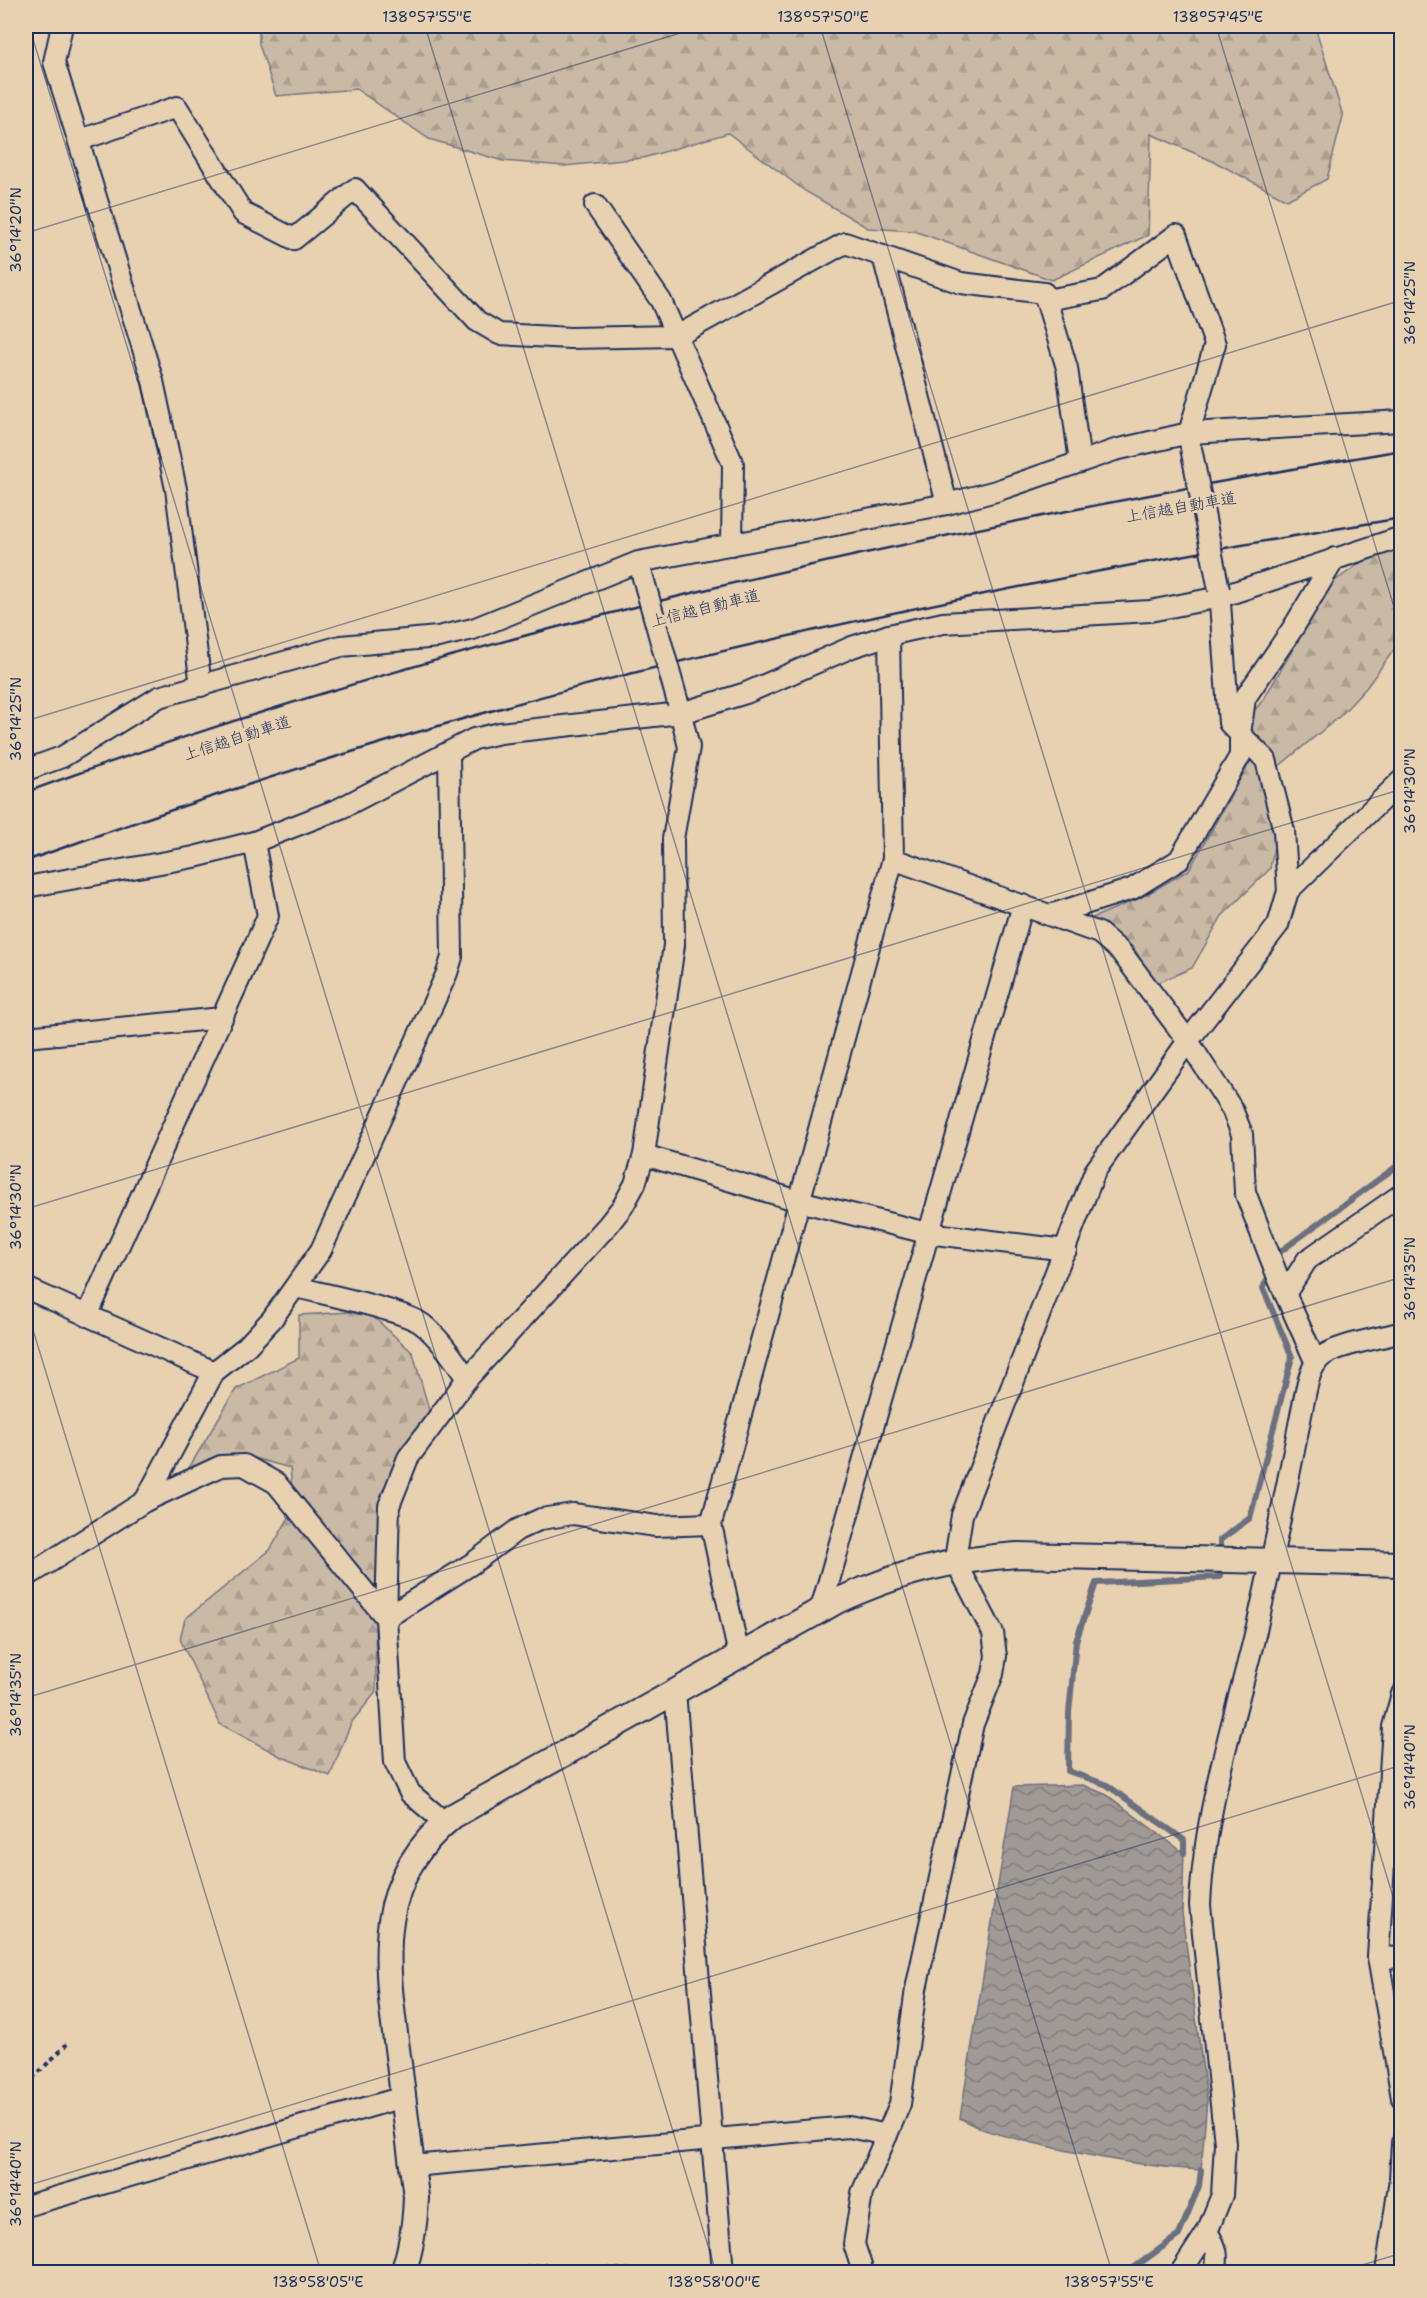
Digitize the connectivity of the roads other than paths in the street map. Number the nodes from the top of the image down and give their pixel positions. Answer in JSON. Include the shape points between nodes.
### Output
{"nodes":[{"id":1,"x":62,"y":26,"type":"edge"},
{"id":2,"x":80,"y":140,"type":"junction"},
{"id":3,"x":595,"y":205,"type":"dead end"},
{"id":4,"x":883,"y":256,"type":"junction"},
{"id":5,"x":1046,"y":300,"type":"junction"},
{"id":6,"x":677,"y":336,"type":"junction"},
{"id":7,"x":1401,"y":421,"type":"edge"},
{"id":8,"x":1190,"y":440,"type":"junction"},
{"id":9,"x":1080,"y":462,"type":"junction"},
{"id":10,"x":1401,"y":468,"type":"edge"},
{"id":11,"x":1401,"y":500,"type":"edge"},
{"id":12,"x":947,"y":504,"type":"junction"},
{"id":13,"x":1401,"y":537,"type":"edge"},
{"id":14,"x":732,"y":545,"type":"junction"},
{"id":15,"x":1335,"y":558,"type":"junction"},
{"id":16,"x":640,"y":568,"type":"junction"},
{"id":17,"x":1219,"y":593,"type":"junction"},
{"id":18,"x":889,"y":635,"type":"junction"},
{"id":19,"x":201,"y":686,"type":"junction"},
{"id":20,"x":680,"y":708,"type":"junction"},
{"id":21,"x":1240,"y":734,"type":"junction"},
{"id":22,"x":449,"y":754,"type":"junction"},
{"id":23,"x":26,"y":770,"type":"edge"},
{"id":24,"x":1401,"y":780,"type":"edge"},
{"id":25,"x":26,"y":811,"type":"edge"},
{"id":26,"x":26,"y":842,"type":"edge"},
{"id":27,"x":254,"y":842,"type":"junction"},
{"id":28,"x":892,"y":859,"type":"junction"},
{"id":29,"x":26,"y":887,"type":"edge"},
{"id":30,"x":1287,"y":891,"type":"junction"},
{"id":31,"x":1023,"y":905,"type":"junction"},
{"id":32,"x":1050,"y":915,"type":"junction"},
{"id":33,"x":222,"y":1018,"type":"junction"},
{"id":34,"x":26,"y":1037,"type":"edge"},
{"id":35,"x":1188,"y":1041,"type":"junction"},
{"id":36,"x":644,"y":1155,"type":"junction"},
{"id":37,"x":1401,"y":1194,"type":"edge"},
{"id":38,"x":799,"y":1201,"type":"junction"},
{"id":39,"x":927,"y":1233,"type":"junction"},
{"id":40,"x":1066,"y":1250,"type":"junction"},
{"id":41,"x":296,"y":1287,"type":"junction"},
{"id":42,"x":1282,"y":1287,"type":"junction"},
{"id":43,"x":26,"y":1288,"type":"edge"},
{"id":44,"x":87,"y":1316,"type":"junction"},
{"id":45,"x":1401,"y":1332,"type":"edge"},
{"id":46,"x":1316,"y":1363,"type":"junction"},
{"id":47,"x":214,"y":1372,"type":"junction"},
{"id":48,"x":467,"y":1379,"type":"junction"},
{"id":49,"x":146,"y":1501,"type":"junction"},
{"id":50,"x":711,"y":1524,"type":"junction"},
{"id":51,"x":955,"y":1560,"type":"junction"},
{"id":52,"x":1272,"y":1562,"type":"junction"},
{"id":53,"x":1401,"y":1564,"type":"edge"},
{"id":54,"x":26,"y":1577,"type":"edge"},
{"id":55,"x":820,"y":1612,"type":"junction"},
{"id":56,"x":386,"y":1618,"type":"junction"},
{"id":57,"x":739,"y":1656,"type":"junction"},
{"id":58,"x":675,"y":1691,"type":"junction"},
{"id":59,"x":1401,"y":1694,"type":"edge"},
{"id":60,"x":444,"y":1822,"type":"junction"},
{"id":61,"x":1378,"y":1957,"type":"junction"},
{"id":62,"x":1401,"y":1958,"type":"edge"},
{"id":63,"x":403,"y":2097,"type":"junction"},
{"id":64,"x":1401,"y":2098,"type":"edge"},
{"id":65,"x":887,"y":2135,"type":"junction"},
{"id":66,"x":713,"y":2139,"type":"junction"},
{"id":67,"x":1401,"y":2143,"type":"edge"},
{"id":68,"x":412,"y":2166,"type":"junction"},
{"id":69,"x":26,"y":2206,"type":"edge"},
{"id":70,"x":1207,"y":2232,"type":"junction"},
{"id":71,"x":403,"y":2272,"type":"edge"},
{"id":72,"x":723,"y":2272,"type":"edge"},
{"id":73,"x":863,"y":2272,"type":"edge"},
{"id":74,"x":1181,"y":2272,"type":"edge"},
{"id":75,"x":1215,"y":2272,"type":"edge"},
{"id":76,"x":1386,"y":2272,"type":"edge"}],
"edges":[{"from":1,"to":2,"type":"street","via":[[54,62]]},
{"from":2,"to":6,"type":"street","via":[[177,107],[243,213],[294,239],[355,189],[477,321],[499,334],[570,338]]},
{"from":2,"to":19,"type":"street","via":[[153,381],[176,489]]},
{"from":3,"to":6,"type":"street","via":[[661,301]]},
{"from":4,"to":5,"type":"street","via":[[961,282],[1044,293]]},
{"from":4,"to":6,"type":"street","via":[[845,243]]},
{"from":4,"to":12,"type":"street"},
{"from":5,"to":8,"type":"street","via":[[1102,290],[1176,235],[1215,344]]},
{"from":5,"to":9,"type":"street","via":[[1067,368]]},
{"from":6,"to":14,"type":"street","via":[[733,464]]},
{"from":7,"to":8,"type":"street"},
{"from":8,"to":9,"type":"street","via":[[1114,450]]},
{"from":8,"to":17,"type":"street","bridge":true},
{"from":9,"to":12,"type":"street"},
{"from":10,"to":25,"type":"highway","name":"上信越自動車道","via":[[1036,534],[670,616],[320,712]]},
{"from":11,"to":26,"type":"highway","name":"上信越自動車道","via":[[1043,563],[671,645],[356,732],[136,802]]},
{"from":12,"to":14,"type":"street"},
{"from":13,"to":15,"type":"street"},
{"from":14,"to":16,"type":"street"},
{"from":15,"to":17,"type":"street"},
{"from":15,"to":21,"type":"street","via":[[1245,698]]},
{"from":16,"to":19,"type":"street","via":[[473,629],[438,637],[341,645]]},
{"from":16,"to":20,"type":"street","bridge":true},
{"from":17,"to":18,"type":"street","via":[[1150,611],[943,623]]},
{"from":17,"to":21,"type":"street","via":[[1229,723]]},
{"from":18,"to":20,"type":"street","via":[[746,693]]},
{"from":18,"to":28,"type":"street"},
{"from":19,"to":23,"type":"street","via":[[159,696],[62,757]]},
{"from":20,"to":22,"type":"street","via":[[500,732],[474,739]]},
{"from":20,"to":36,"type":"street","via":[[689,747],[673,839],[674,945]]},
{"from":21,"to":30,"type":"street","via":[[1266,760],[1284,831]]},
{"from":21,"to":32,"type":"street","via":[[1240,756],[1179,860],[1131,889]]},
{"from":22,"to":27,"type":"street","via":[[341,808]]},
{"from":22,"to":41,"type":"street","via":[[452,957],[321,1250]]},
{"from":24,"to":30,"type":"street"},
{"from":27,"to":29,"type":"street","via":[[194,857]]},
{"from":27,"to":33,"type":"street","via":[[268,916]]},
{"from":28,"to":31,"type":"street"},
{"from":28,"to":38,"type":"street"},
{"from":30,"to":35,"type":"street","via":[[1278,925]]},
{"from":31,"to":32,"type":"street"},
{"from":31,"to":39,"type":"street"},
{"from":32,"to":35,"type":"street","via":[[1099,933],[1122,952]]},
{"from":33,"to":34,"type":"street"},
{"from":33,"to":44,"type":"street"},
{"from":35,"to":40,"type":"street","via":[[1095,1171]]},
{"from":35,"to":42,"type":"street","via":[[1232,1109],[1242,1134],[1245,1192]]},
{"from":36,"to":38,"type":"street"},
{"from":36,"to":48,"type":"street","via":[[635,1184],[608,1225]]},
{"from":37,"to":42,"type":"street","via":[[1307,1260]]},
{"from":38,"to":39,"type":"street"},
{"from":38,"to":50,"type":"street"},
{"from":39,"to":40,"type":"street"},
{"from":39,"to":55,"type":"street"},
{"from":40,"to":51,"type":"street","via":[[962,1515]]},
{"from":41,"to":47,"type":"street","via":[[247,1346]]},
{"from":41,"to":48,"type":"street","via":[[422,1323]]},
{"from":42,"to":46,"type":"street"},
{"from":43,"to":44,"type":"street"},
{"from":44,"to":47,"type":"street"},
{"from":45,"to":46,"type":"street","via":[[1334,1351]]},
{"from":46,"to":52,"type":"street","via":[[1306,1390]]},
{"from":47,"to":49,"type":"street"},
{"from":48,"to":56,"type":"street","via":[[408,1458],[389,1506]]},
{"from":49,"to":54,"type":"street"},
{"from":49,"to":56,"type":"street","via":[[221,1466],[243,1466],[257,1472],[276,1483]]},
{"from":50,"to":56,"type":"street","via":[[656,1526],[573,1514],[541,1519],[517,1530],[474,1563]]},
{"from":50,"to":57,"type":"street"},
{"from":51,"to":52,"type":"street","via":[[1017,1555]]},
{"from":51,"to":55,"type":"street","via":[[890,1578]]},
{"from":51,"to":65,"type":"street","via":[[993,1633],[996,1656],[973,1724],[916,1989],[900,2104]]},
{"from":52,"to":53,"type":"street"},
{"from":52,"to":70,"type":"street","via":[[1217,1788],[1201,1875],[1200,1905],[1225,2143],[1221,2195]]},
{"from":55,"to":57,"type":"street"},
{"from":56,"to":60,"type":"street","via":[[394,1762],[410,1793]]},
{"from":57,"to":58,"type":"street"},
{"from":58,"to":60,"type":"street"},
{"from":58,"to":66,"type":"street"},
{"from":59,"to":61,"type":"street","via":[[1393,1727]]},
{"from":60,"to":63,"type":"street","via":[[422,1844],[401,1883],[387,1941]]},
{"from":61,"to":62,"type":"street"},
{"from":61,"to":64,"type":"street"},
{"from":63,"to":68,"type":"street"},
{"from":63,"to":69,"type":"street"},
{"from":65,"to":66,"type":"street","via":[[849,2127]]},
{"from":65,"to":73,"type":"street","via":[[862,2193],[854,2244]]},
{"from":66,"to":68,"type":"street"},
{"from":66,"to":72,"type":"street"},
{"from":67,"to":76,"type":"street","via":[[1400,2179]]},
{"from":68,"to":71,"type":"street","via":[[416,2224]]},
{"from":70,"to":74,"type":"street"},
{"from":70,"to":75,"type":"street","via":[[1216,2245]]}]}
